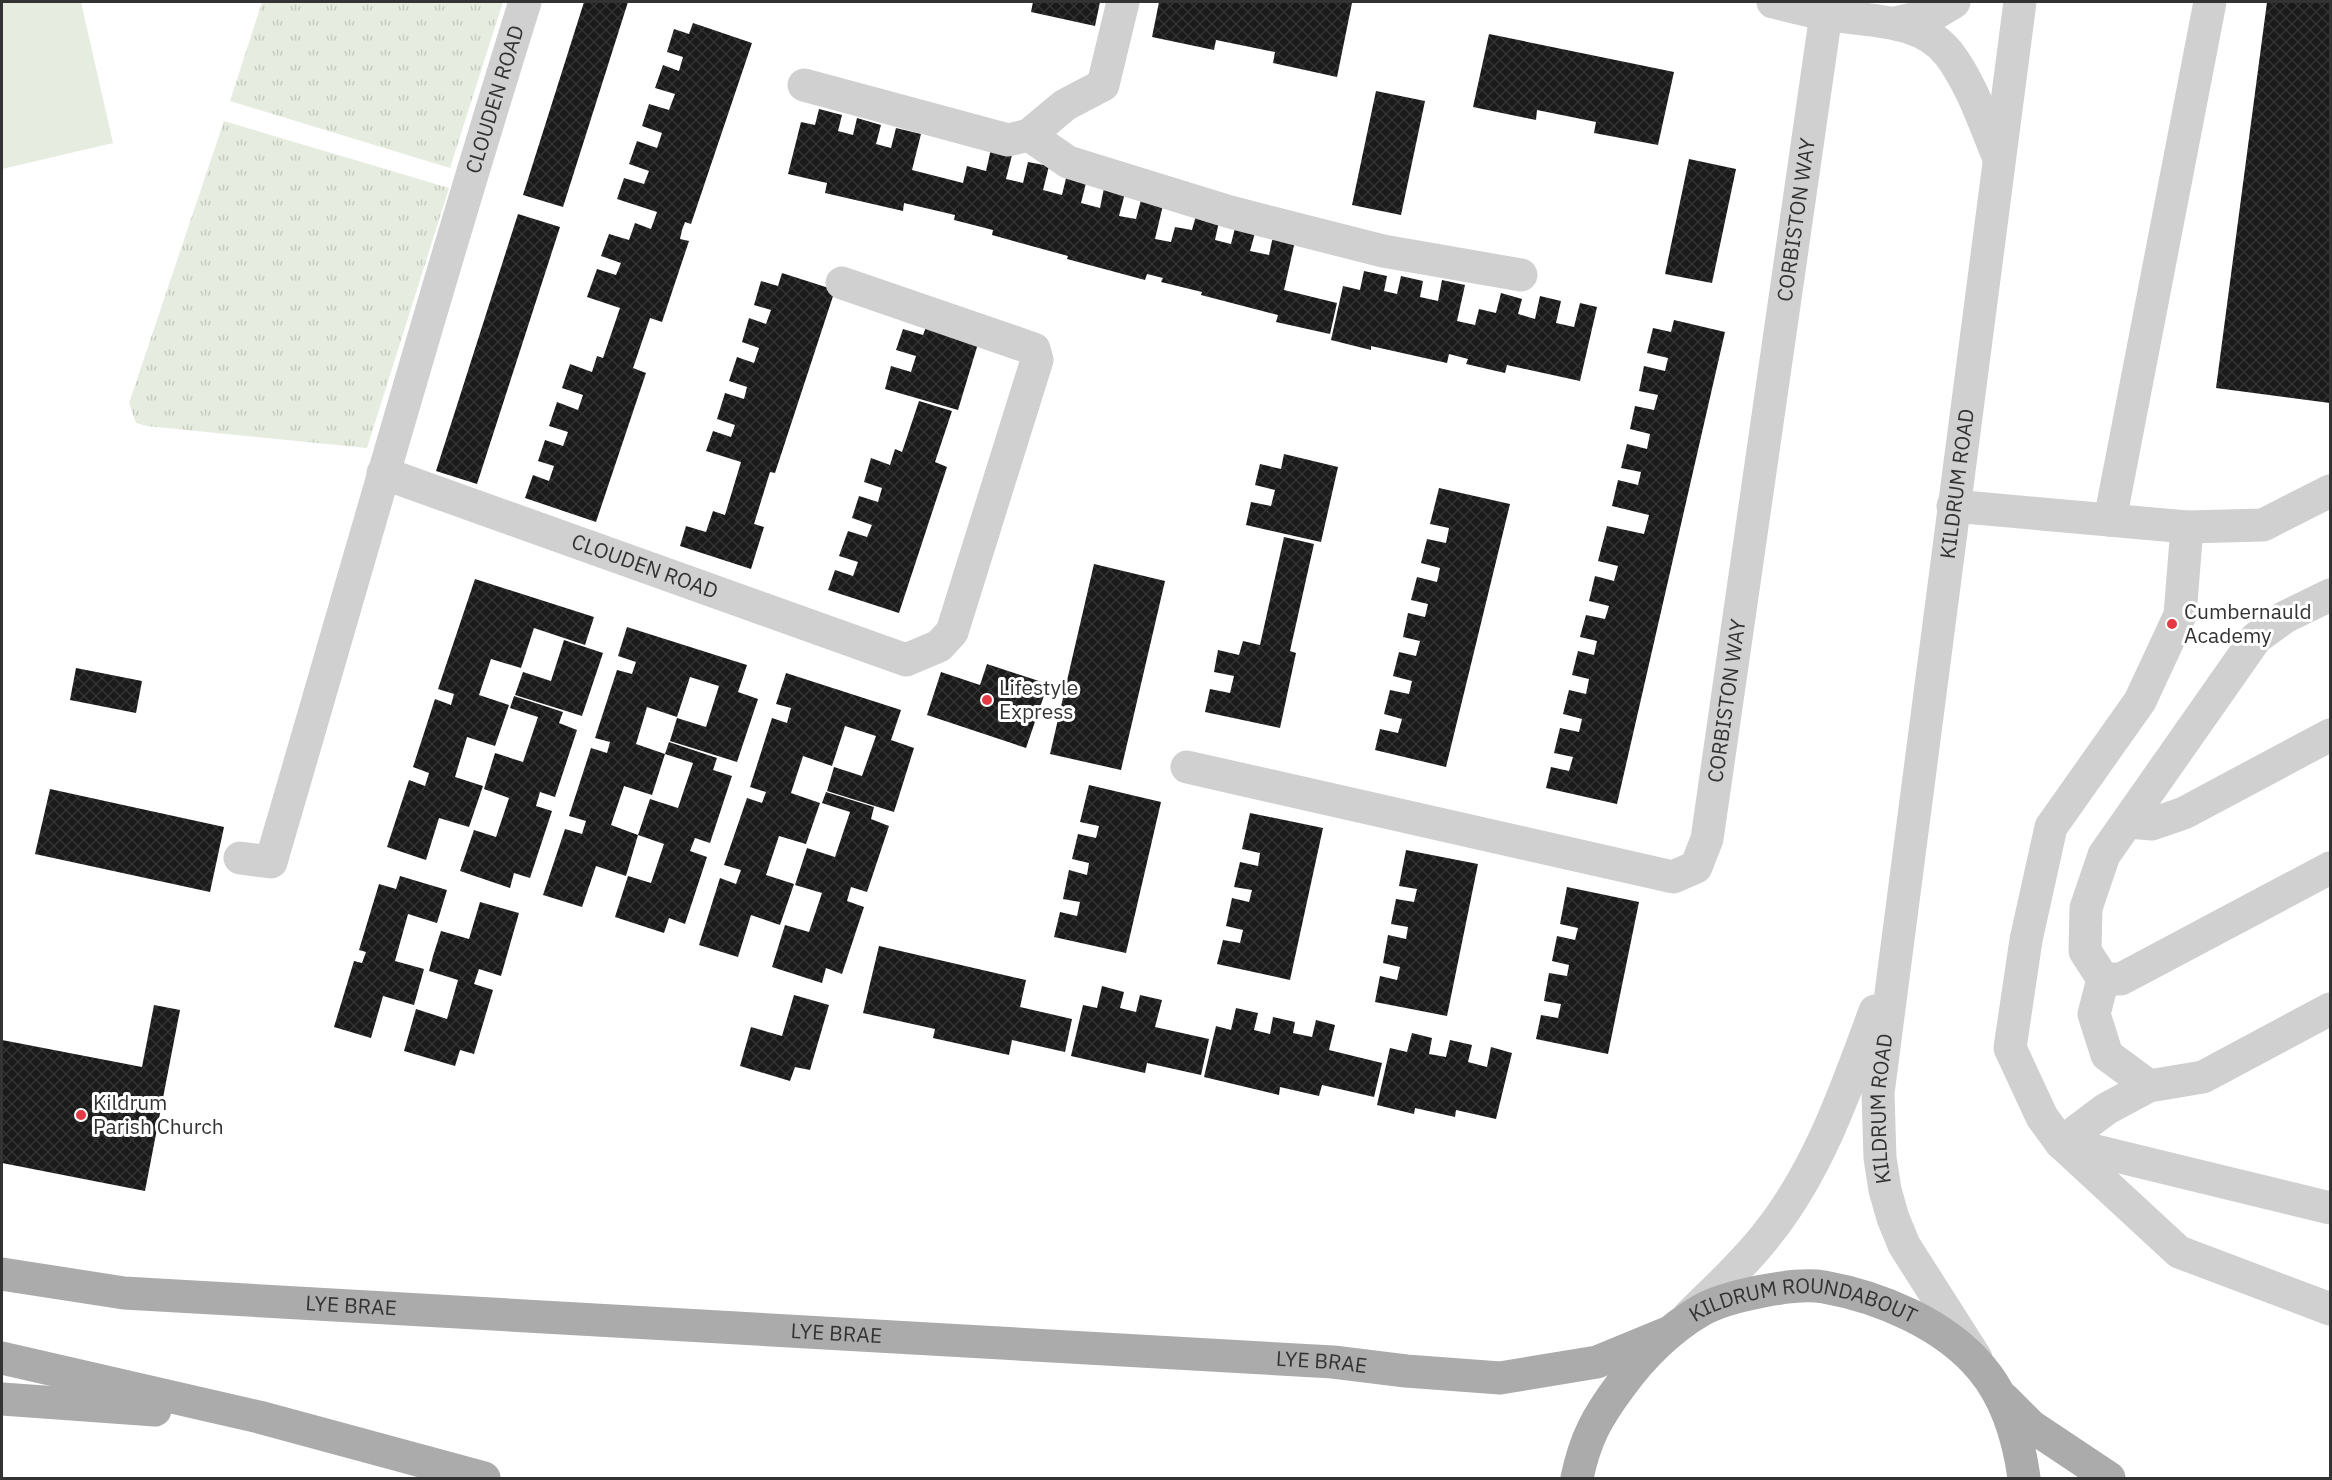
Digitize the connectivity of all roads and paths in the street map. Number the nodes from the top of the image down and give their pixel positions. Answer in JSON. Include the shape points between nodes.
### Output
{"nodes":[{"id":1,"x":525,"y":2,"type":"edge"},
{"id":2,"x":1123,"y":2,"type":"edge"},
{"id":3,"x":1773,"y":2,"type":"edge"},
{"id":4,"x":1954,"y":2,"type":"edge"},
{"id":5,"x":2020,"y":2,"type":"edge"},
{"id":6,"x":2210,"y":2,"type":"edge"},
{"id":7,"x":1826,"y":14,"type":"junction"},
{"id":8,"x":1895,"y":23,"type":"junction"},
{"id":9,"x":804,"y":85,"type":"dead end"},
{"id":10,"x":1029,"y":135,"type":"junction"},
{"id":11,"x":1998,"y":156,"type":"junction"},
{"id":12,"x":1521,"y":275,"type":"dead end"},
{"id":13,"x":842,"y":283,"type":"dead end"},
{"id":14,"x":383,"y":473,"type":"junction"},
{"id":15,"x":2331,"y":491,"type":"edge"},
{"id":16,"x":1953,"y":506,"type":"junction"},
{"id":17,"x":2110,"y":520,"type":"junction"},
{"id":18,"x":2187,"y":528,"type":"junction"},
{"id":19,"x":2331,"y":595,"type":"edge"},
{"id":20,"x":2331,"y":735,"type":"edge"},
{"id":21,"x":1187,"y":767,"type":"dead end"},
{"id":22,"x":2128,"y":822,"type":"junction"},
{"id":23,"x":240,"y":858,"type":"dead end"},
{"id":24,"x":2331,"y":868,"type":"edge"},
{"id":25,"x":1893,"y":964,"type":"junction"},
{"id":26,"x":2103,"y":979,"type":"junction"},
{"id":27,"x":2331,"y":1009,"type":"edge"},
{"id":28,"x":2149,"y":1086,"type":"junction"},
{"id":29,"x":2061,"y":1143,"type":"junction"},
{"id":30,"x":2331,"y":1208,"type":"edge"},
{"id":31,"x":2,"y":1274,"type":"edge"},
{"id":32,"x":2331,"y":1309,"type":"edge"},
{"id":33,"x":1672,"y":1330,"type":"junction"},
{"id":34,"x":2,"y":1358,"type":"edge"},
{"id":35,"x":1991,"y":1382,"type":"junction"},
{"id":36,"x":2,"y":1399,"type":"edge"},
{"id":37,"x":259,"y":1418,"type":"junction"},
{"id":38,"x":484,"y":1479,"type":"edge"},
{"id":39,"x":1577,"y":1479,"type":"edge"},
{"id":40,"x":2024,"y":1479,"type":"edge"},
{"id":41,"x":2109,"y":1479,"type":"edge"}],
"edges":[{"from":1,"to":14,"type":"street","name":"CLOUDEN ROAD"},
{"from":2,"to":10,"type":"street","via":[[1103,86],[1065,105]]},
{"from":3,"to":7,"type":"street"},
{"from":4,"to":8,"type":"street","via":[[1934,14]]},
{"from":5,"to":11,"type":"street","name":"KILDRUM ROAD"},
{"from":6,"to":17,"type":"street"},
{"from":7,"to":8,"type":"street"},
{"from":7,"to":21,"type":"street","name":"CORBISTON WAY","via":[[1707,839],[1696,867],[1673,877]]},
{"from":8,"to":11,"type":"street","via":[[1925,34],[1948,52]]},
{"from":9,"to":10,"type":"street","via":[[1008,140]]},
{"from":10,"to":12,"type":"street","via":[[1068,162],[1230,212],[1383,251]]},
{"from":11,"to":16,"type":"street","name":"KILDRUM ROAD"},
{"from":13,"to":14,"type":"street","name":"CLOUDEN ROAD","via":[[1034,349],[1037,360],[952,632],[939,645],[906,660]]},
{"from":14,"to":23,"type":"street","name":"CLOUDEN ROAD","via":[[271,862]]},
{"from":15,"to":18,"type":"street","via":[[2263,525]]},
{"from":16,"to":17,"type":"street"},
{"from":16,"to":25,"type":"street","name":"KILDRUM ROAD"},
{"from":17,"to":18,"type":"street"},
{"from":18,"to":29,"type":"street","via":[[2180,615],[2140,701],[2051,827],[2026,940],[2010,1048],[2042,1117]]},
{"from":19,"to":22,"type":"street","via":[[2285,617],[2256,638]]},
{"from":20,"to":22,"type":"street","via":[[2184,813],[2152,824]]},
{"from":22,"to":26,"type":"street","via":[[2104,855],[2086,908],[2085,951]]},
{"from":24,"to":26,"type":"street","via":[[2121,979]]},
{"from":25,"to":33,"type":"street","name":"KILDRUM ROAD","via":[[1844,1094],[1796,1194],[1745,1260]]},
{"from":25,"to":35,"type":"street","name":"KILDRUM ROAD","via":[[1878,1093],[1885,1190],[1904,1245]]},
{"from":26,"to":28,"type":"street","via":[[2094,1014],[2107,1055]]},
{"from":27,"to":28,"type":"street","via":[[2203,1077]]},
{"from":28,"to":29,"type":"street","via":[[2106,1109]]},
{"from":29,"to":30,"type":"street"},
{"from":29,"to":32,"type":"street","via":[[2179,1252]]},
{"from":31,"to":33,"type":"main road","name":"LYE BRAE","via":[[124,1293],[1333,1362],[1500,1378],[1597,1362]]},
{"from":33,"to":35,"type":"main road","name":"KILDRUM ROUNDABOUT","via":[[1702,1310],[1745,1294],[1821,1287],[1896,1309],[1963,1348]]},
{"from":33,"to":39,"type":"main road","name":"KILDRUM ROUNDABOUT","via":[[1632,1370],[1607,1404],[1590,1431]]},
{"from":34,"to":37,"type":"main road"},
{"from":35,"to":40,"type":"main road","name":"KILDRUM ROUNDABOUT","via":[[2009,1418]]},
{"from":35,"to":41,"type":"main road","via":[[2031,1426]]},
{"from":36,"to":37,"type":"main road"},
{"from":37,"to":38,"type":"main road"}]}
